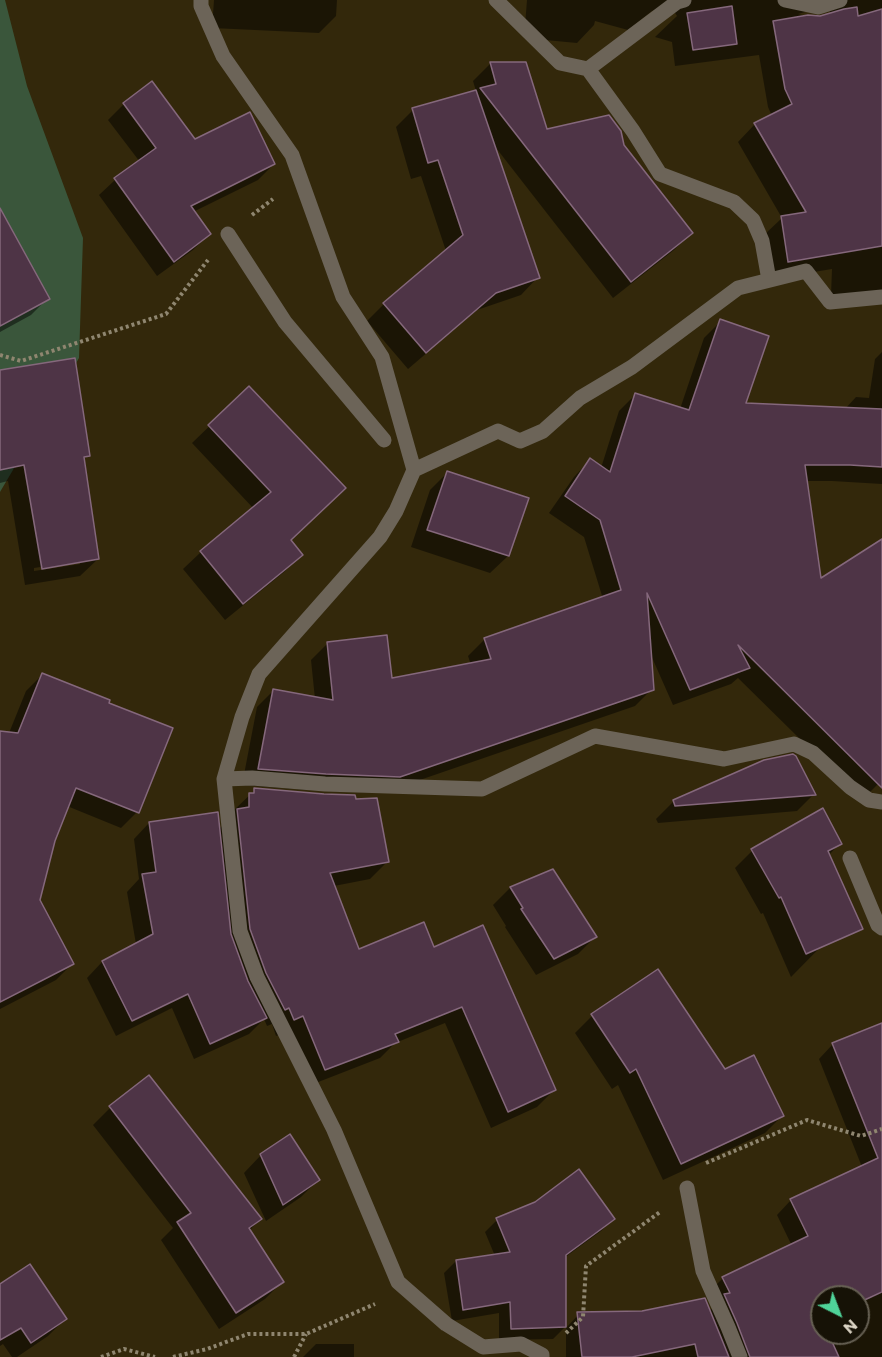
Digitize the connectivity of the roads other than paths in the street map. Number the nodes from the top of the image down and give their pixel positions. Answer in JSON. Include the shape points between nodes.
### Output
{"nodes":[{"id":1,"x":201,"y":0,"type":"edge"},
{"id":2,"x":496,"y":0,"type":"edge"},
{"id":3,"x":684,"y":0,"type":"edge"},
{"id":4,"x":785,"y":0,"type":"edge"},
{"id":5,"x":840,"y":0,"type":"edge"},
{"id":6,"x":588,"y":69,"type":"junction"},
{"id":7,"x":228,"y":234,"type":"road end"},
{"id":8,"x":769,"y":280,"type":"junction"},
{"id":9,"x":882,"y":297,"type":"edge"},
{"id":10,"x":384,"y":440,"type":"dead end"},
{"id":11,"x":414,"y":471,"type":"junction"},
{"id":12,"x":224,"y":779,"type":"junction"},
{"id":13,"x":882,"y":802,"type":"edge"},
{"id":14,"x":850,"y":858,"type":"dead end"},
{"id":15,"x":882,"y":928,"type":"edge"},
{"id":16,"x":687,"y":1188,"type":"dead end"},
{"id":17,"x":542,"y":1357,"type":"edge"},
{"id":18,"x":740,"y":1357,"type":"edge"}],
"edges":[{"from":1,"to":11,"type":"street","via":[[223,56],[292,155],[343,297],[382,357]]},
{"from":2,"to":6,"type":"street","via":[[560,63]]},
{"from":3,"to":6,"type":"street"},
{"from":4,"to":5,"type":"street","via":[[818,7]]},
{"from":6,"to":8,"type":"street","via":[[660,174],[734,202],[753,220],[762,241]]},
{"from":7,"to":10,"type":"street","via":[[285,322]]},
{"from":8,"to":9,"type":"street","via":[[806,271],[830,302]]},
{"from":8,"to":11,"type":"street","via":[[738,288],[632,367],[580,398],[543,431],[520,441],[498,431]]},
{"from":11,"to":12,"type":"street","via":[[380,537],[259,674]]},
{"from":12,"to":13,"type":"street","via":[[482,789],[595,736],[724,759],[794,744],[813,753],[868,800]]},
{"from":12,"to":17,"type":"street","via":[[240,931],[257,977],[334,1130],[398,1282],[446,1324],[483,1347],[521,1344]]},
{"from":14,"to":15,"type":"street"},
{"from":16,"to":18,"type":"street","via":[[703,1270]]}]}
